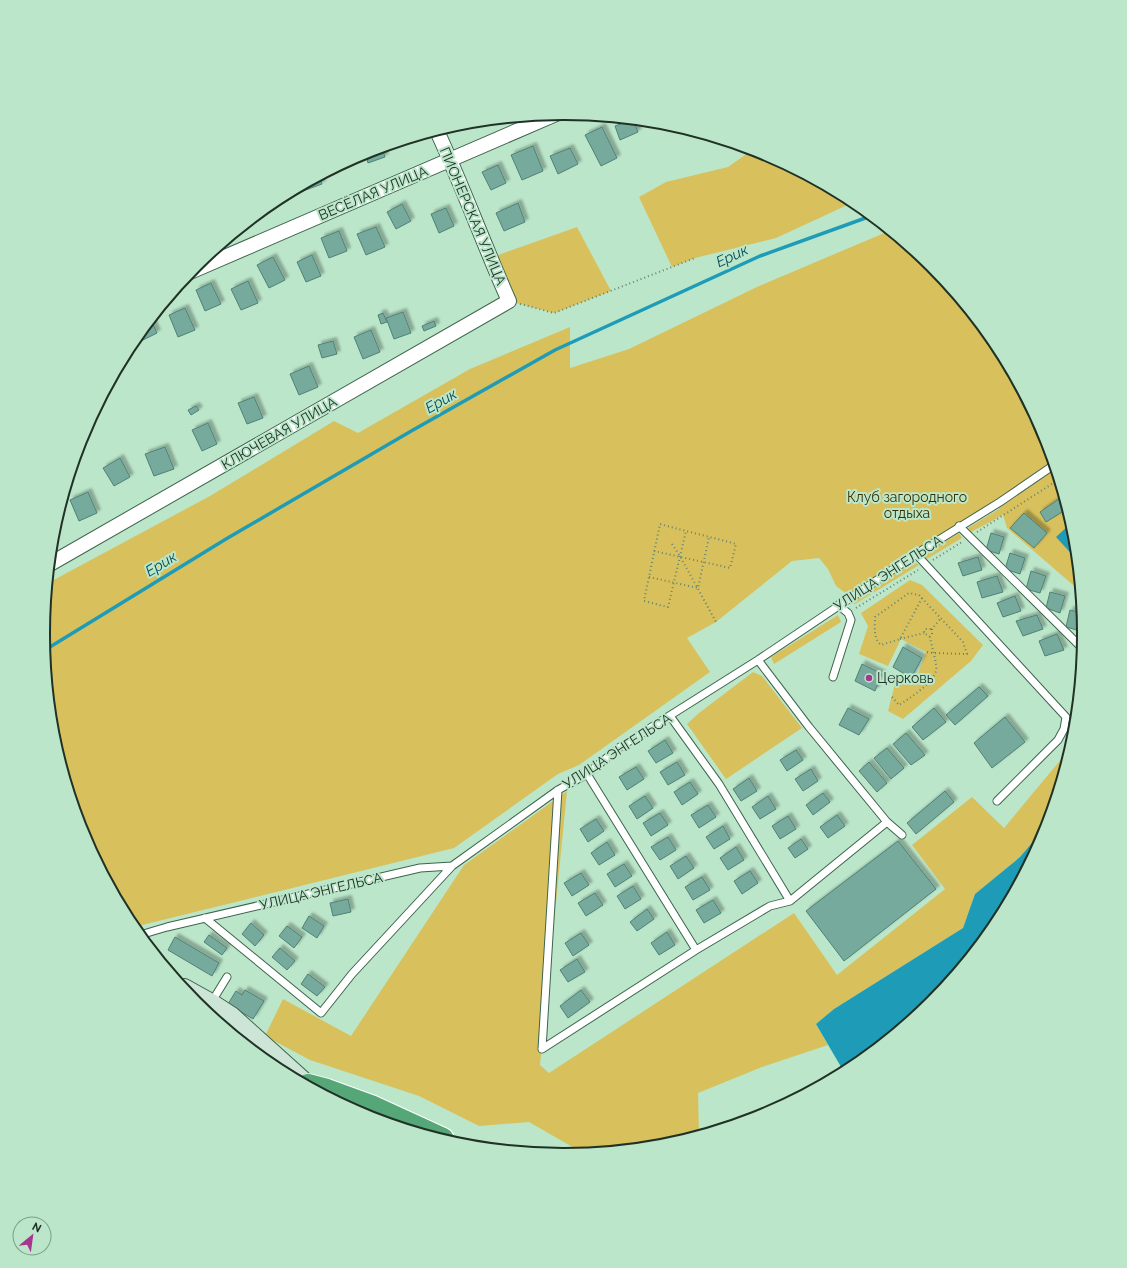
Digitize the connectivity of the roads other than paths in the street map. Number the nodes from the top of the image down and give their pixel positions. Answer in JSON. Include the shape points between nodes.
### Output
{"nodes":[{"id":1,"x":539,"y":121,"type":"edge"},
{"id":2,"x":439,"y":136,"type":"edge"},
{"id":3,"x":450,"y":160,"type":"junction"},
{"id":4,"x":207,"y":265,"type":"edge"},
{"id":5,"x":509,"y":302,"type":"joint"},
{"id":6,"x":1050,"y":469,"type":"edge"},
{"id":7,"x":959,"y":526,"type":"junction"},
{"id":8,"x":916,"y":554,"type":"junction"},
{"id":9,"x":55,"y":561,"type":"edge"},
{"id":10,"x":838,"y":605,"type":"junction"},
{"id":11,"x":1077,"y":644,"type":"edge"},
{"id":12,"x":758,"y":660,"type":"junction"},
{"id":13,"x":833,"y":677,"type":"dead end"},
{"id":14,"x":670,"y":716,"type":"junction"},
{"id":15,"x":587,"y":774,"type":"junction"},
{"id":16,"x":558,"y":790,"type":"junction"},
{"id":17,"x":997,"y":801,"type":"dead end"},
{"id":18,"x":887,"y":822,"type":"junction"},
{"id":19,"x":902,"y":835,"type":"dead end"},
{"id":20,"x":452,"y":866,"type":"junction"},
{"id":21,"x":790,"y":901,"type":"junction"},
{"id":22,"x":205,"y":918,"type":"junction"},
{"id":23,"x":147,"y":933,"type":"edge"},
{"id":24,"x":696,"y":950,"type":"junction"},
{"id":25,"x":227,"y":977,"type":"dead end"},
{"id":26,"x":202,"y":999,"type":"edge"},
{"id":27,"x":214,"y":1006,"type":"junction"},
{"id":28,"x":228,"y":1022,"type":"edge"},
{"id":29,"x":284,"y":1065,"type":"edge"},
{"id":30,"x":327,"y":1090,"type":"edge"},
{"id":31,"x":408,"y":1123,"type":"edge"}],
"edges":[{"from":1,"to":3,"type":"street","name":"ВЕСЁЛАЯ УЛИЦА"},
{"from":2,"to":3,"type":"street","name":"ПИОНЕРСКАЯ УЛИЦА"},
{"from":3,"to":4,"type":"street","name":"ВЕСЁЛАЯ УЛИЦА"},
{"from":3,"to":5,"type":"street","name":"ПИОНЕРСКАЯ УЛИЦА"},
{"from":5,"to":9,"type":"street","name":"КЛЮЧЕВАЯ УЛИЦА"},
{"from":6,"to":7,"type":"lane","name":"УЛИЦА ЭНГЕЛЬСА"},
{"from":7,"to":8,"type":"lane","name":"УЛИЦА ЭНГЕЛЬСА"},
{"from":7,"to":11,"type":"lane"},
{"from":8,"to":10,"type":"lane","name":"УЛИЦА ЭНГЕЛЬСА"},
{"from":8,"to":17,"type":"lane","via":[[1066,717],[1058,740]]},
{"from":10,"to":12,"type":"lane","name":"УЛИЦА ЭНГЕЛЬСА"},
{"from":10,"to":13,"type":"lane","via":[[848,613],[851,620]]},
{"from":12,"to":14,"type":"lane","name":"УЛИЦА ЭНГЕЛЬСА"},
{"from":12,"to":18,"type":"lane"},
{"from":14,"to":15,"type":"lane","name":"УЛИЦА ЭНГЕЛЬСА","via":[[620,747]]},
{"from":14,"to":21,"type":"lane","via":[[719,784]]},
{"from":15,"to":16,"type":"lane","name":"УЛИЦА ЭНГЕЛЬСА"},
{"from":15,"to":24,"type":"lane"},
{"from":16,"to":20,"type":"lane","name":"УЛИЦА ЭНГЕЛЬСА"},
{"from":16,"to":24,"type":"lane","via":[[542,1049]]},
{"from":18,"to":19,"type":"lane"},
{"from":18,"to":21,"type":"lane"},
{"from":20,"to":22,"type":"lane","name":"УЛИЦА ЭНГЕЛЬСА","via":[[420,868]]},
{"from":20,"to":22,"type":"lane","via":[[352,974],[321,1013]]},
{"from":21,"to":24,"type":"lane","via":[[770,906]]},
{"from":22,"to":23,"type":"lane","name":"УЛИЦА ЭНГЕЛЬСА"},
{"from":25,"to":27,"type":"lane"},
{"from":26,"to":27,"type":"street"},
{"from":27,"to":28,"type":"street"},
{"from":27,"to":29,"type":"street","via":[[231,1017]]},
{"from":30,"to":31,"type":"highway"}]}
